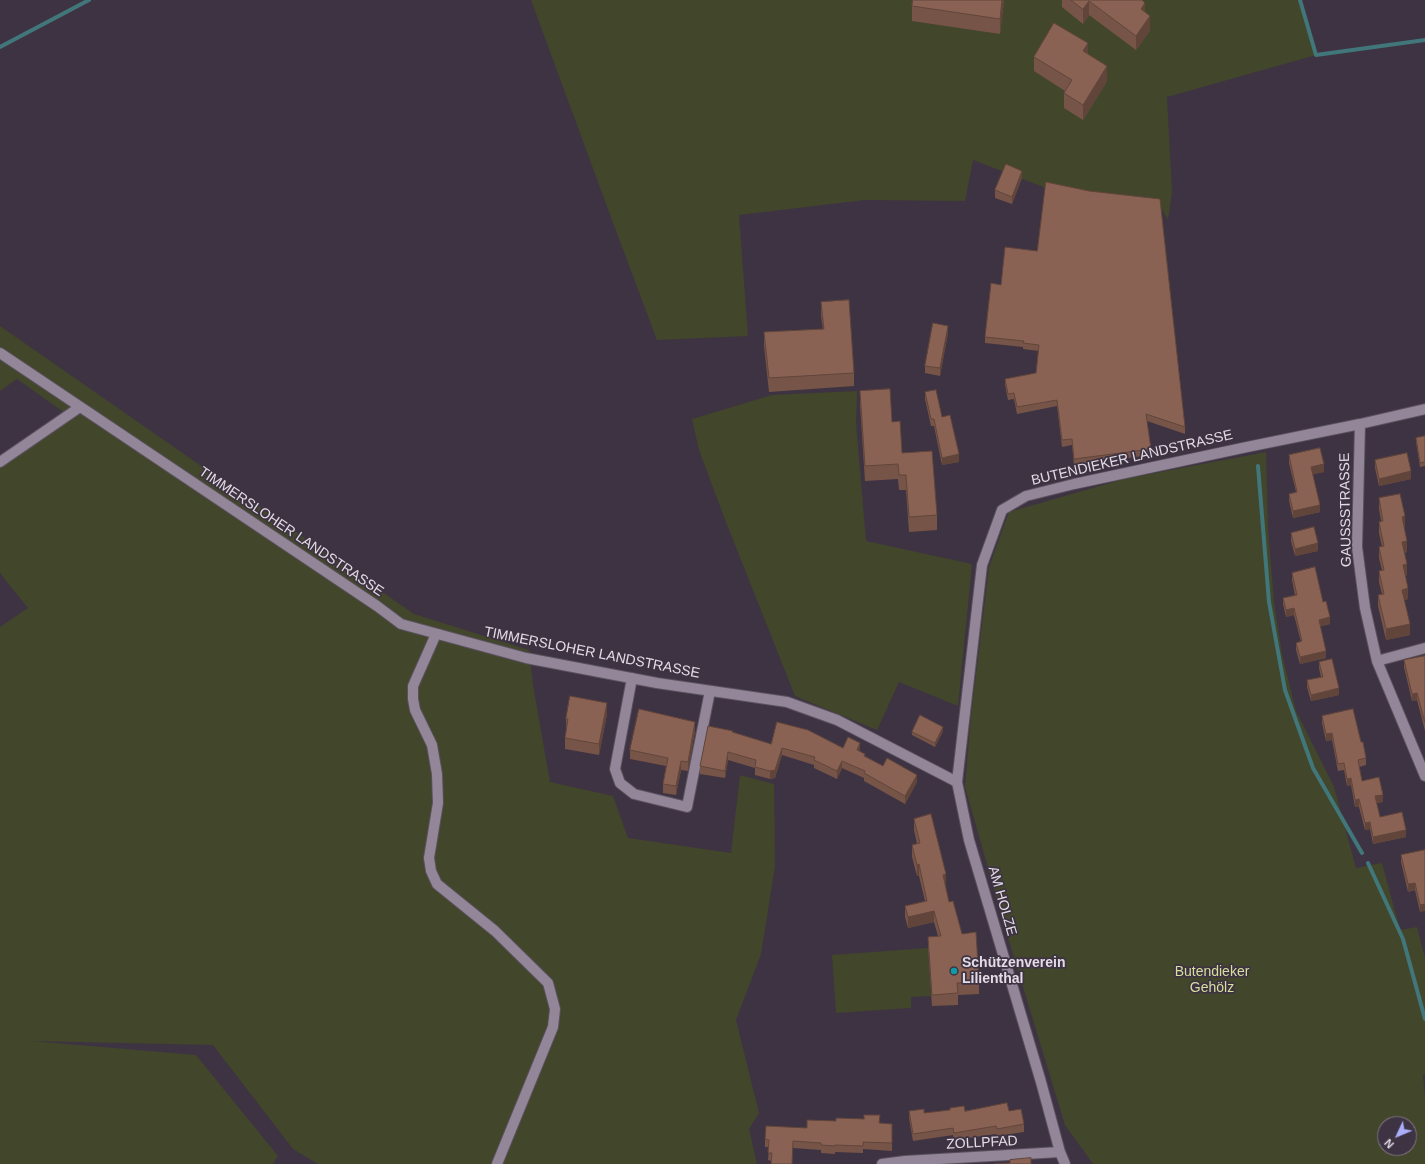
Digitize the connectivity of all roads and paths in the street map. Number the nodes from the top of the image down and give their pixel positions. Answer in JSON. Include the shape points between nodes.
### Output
{"nodes":[{"id":1,"x":2,"y":359,"type":"edge"},
{"id":2,"x":80,"y":407,"type":"junction"},
{"id":3,"x":1425,"y":409,"type":"edge"},
{"id":4,"x":1360,"y":424,"type":"junction"},
{"id":5,"x":0,"y":462,"type":"edge"},
{"id":6,"x":436,"y":634,"type":"junction"},
{"id":7,"x":1425,"y":648,"type":"edge"},
{"id":8,"x":1377,"y":660,"type":"junction"},
{"id":9,"x":632,"y":678,"type":"junction"},
{"id":10,"x":710,"y":691,"type":"junction"},
{"id":11,"x":1425,"y":776,"type":"edge"},
{"id":12,"x":957,"y":782,"type":"junction"},
{"id":13,"x":1060,"y":1152,"type":"junction"},
{"id":14,"x":906,"y":1162,"type":"edge"},
{"id":15,"x":497,"y":1164,"type":"edge"},
{"id":16,"x":882,"y":1164,"type":"edge"},
{"id":17,"x":1065,"y":1164,"type":"edge"}],
"edges":[{"from":1,"to":2,"type":"street","name":"TIMMERSLOHER LANDSTRASSE"},
{"from":2,"to":5,"type":"street"},
{"from":2,"to":6,"type":"street","name":"TIMMERSLOHER LANDSTRASSE","via":[[401,624]]},
{"from":3,"to":4,"type":"street","name":"BUTENDIEKER LANDSTRASSE"},
{"from":4,"to":8,"type":"street","name":"GAUSSSTRASSE","via":[[1357,547],[1365,608]]},
{"from":4,"to":12,"type":"street","name":"BUTENDIEKER LANDSTRASSE","via":[[1074,484],[1026,496],[1002,510],[982,565]]},
{"from":6,"to":9,"type":"street","name":"TIMMERSLOHER LANDSTRASSE","via":[[526,658]]},
{"from":6,"to":15,"type":"street","via":[[413,686],[412,699],[432,745],[437,774],[438,802],[429,858],[431,871],[437,884],[495,932],[548,984],[555,1009],[553,1027]]},
{"from":7,"to":8,"type":"street"},
{"from":8,"to":11,"type":"street","name":"GAUSSSTRASSE"},
{"from":9,"to":10,"type":"street","name":"TIMMERSLOHER LANDSTRASSE"},
{"from":9,"to":10,"type":"street","via":[[615,770],[620,783],[634,794],[687,807]]},
{"from":10,"to":12,"type":"street","name":"TIMMERSLOHER LANDSTRASSE","via":[[787,702],[813,711],[837,720]]},
{"from":12,"to":13,"type":"street","name":"AM HOLZE","via":[[969,840]]},
{"from":13,"to":14,"type":"street","name":"ZOLLPFAD"},
{"from":13,"to":17,"type":"street","name":"AM HOLZE"},
{"from":14,"to":16,"type":"street","name":"ZOLLPFAD"}]}
